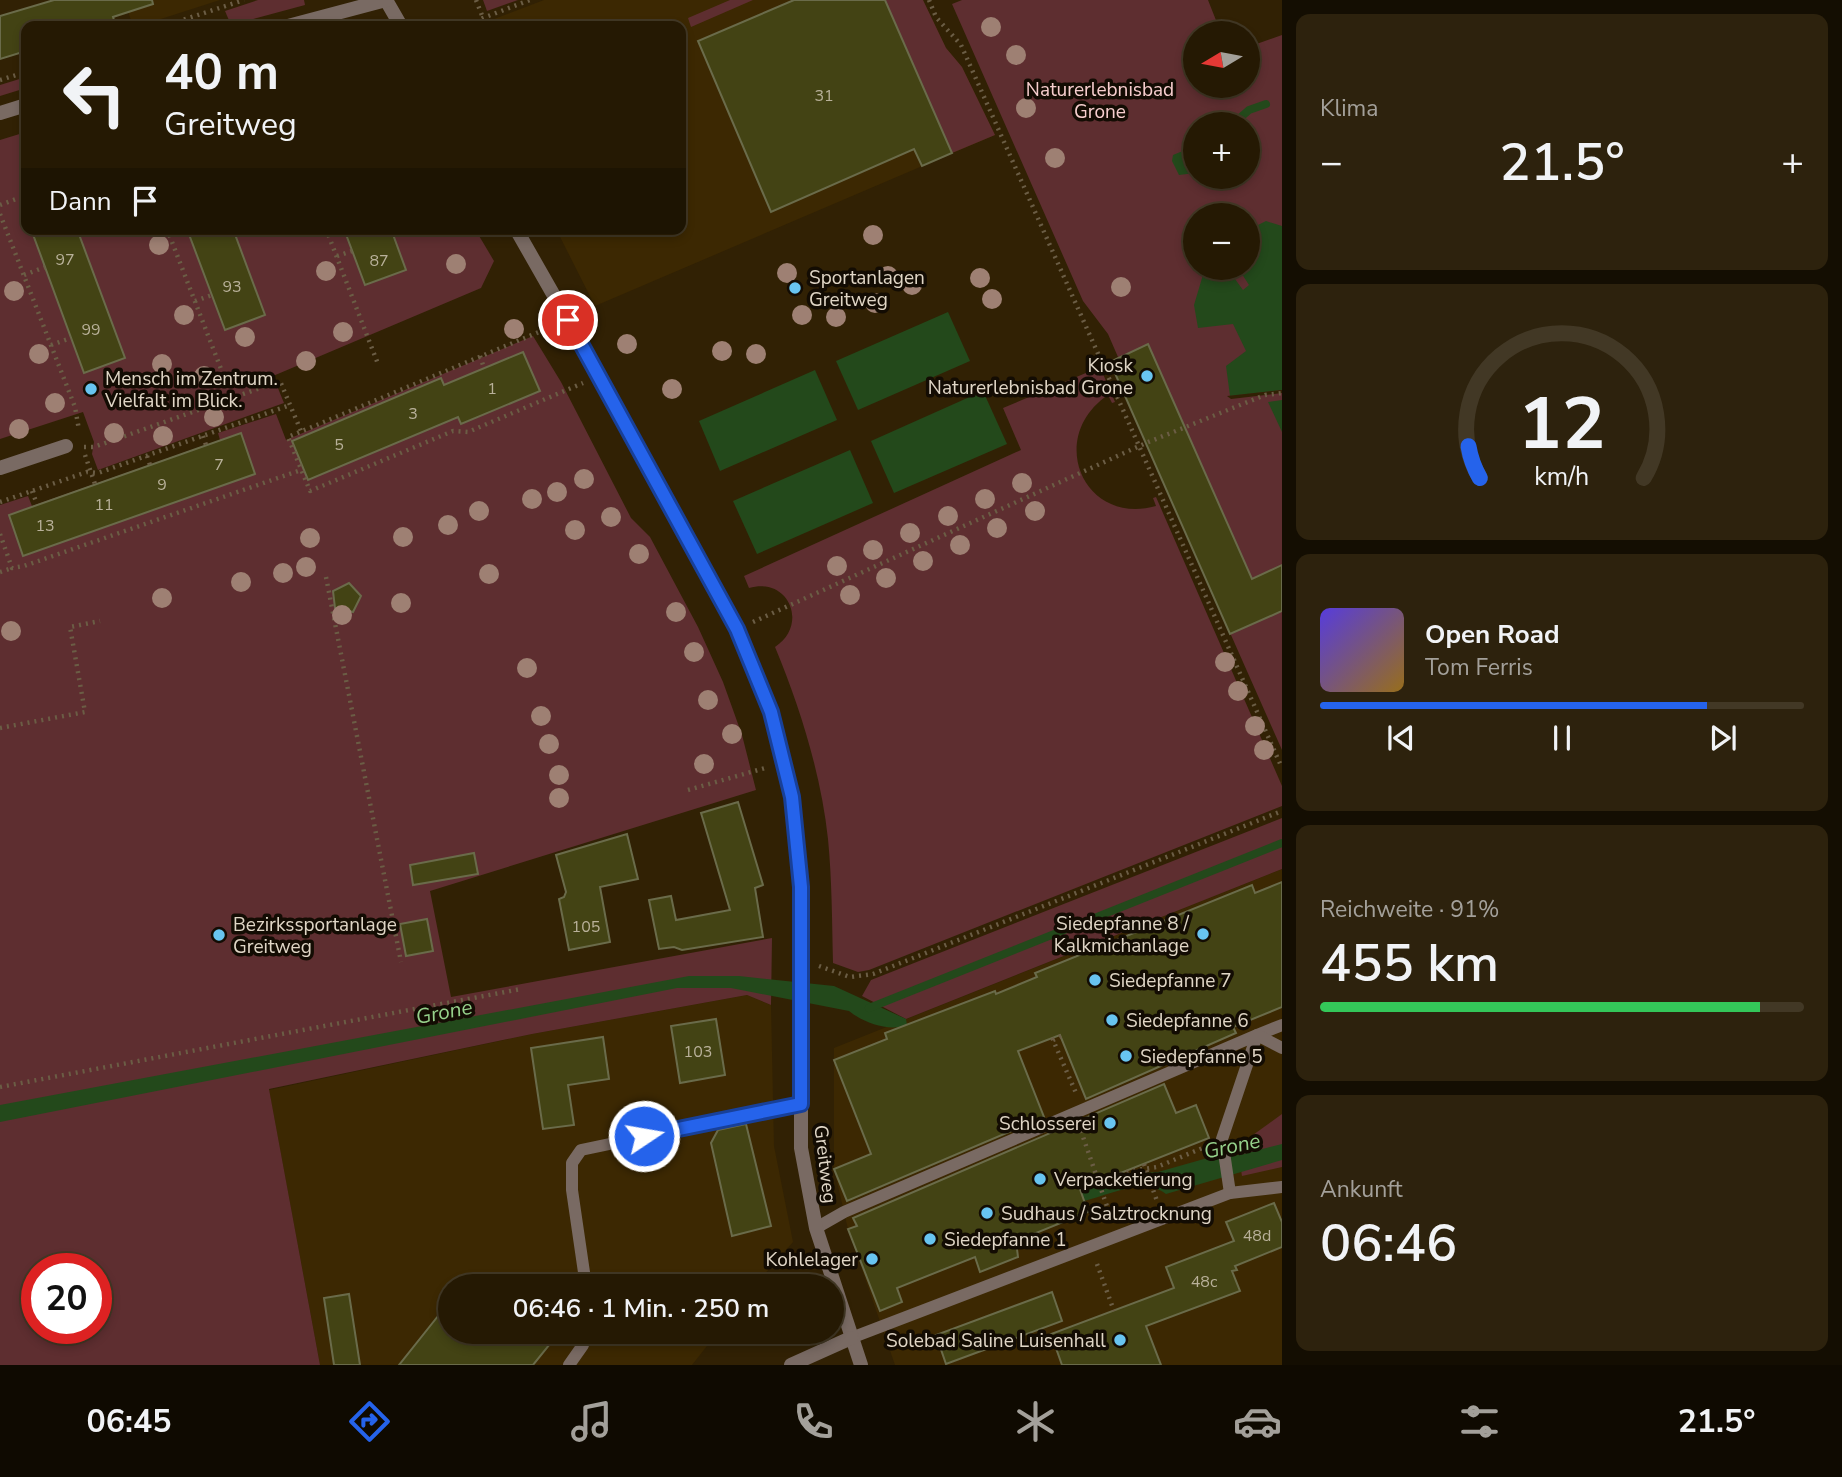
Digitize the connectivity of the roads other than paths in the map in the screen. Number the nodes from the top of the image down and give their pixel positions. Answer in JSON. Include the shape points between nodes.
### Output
{"nodes":[{"id":1,"x":386,"y":0,"type":"edge"},
{"id":2,"x":307,"y":21,"type":"edge"},
{"id":3,"x":398,"y":21,"type":"edge"},
{"id":4,"x":21,"y":106,"type":"edge"},
{"id":5,"x":0,"y":113,"type":"edge"},
{"id":6,"x":519,"y":235,"type":"edge"},
{"id":7,"x":66,"y":446,"type":"road end"},
{"id":8,"x":0,"y":468,"type":"edge"},
{"id":9,"x":1282,"y":1025,"type":"edge"},
{"id":10,"x":1256,"y":1035,"type":"junction"},
{"id":11,"x":1282,"y":1048,"type":"edge"},
{"id":12,"x":801,"y":1104,"type":"junction"},
{"id":13,"x":1282,"y":1187,"type":"edge"},
{"id":14,"x":1230,"y":1193,"type":"junction"},
{"id":15,"x":816,"y":1228,"type":"junction"},
{"id":16,"x":584,"y":1274,"type":"edge"},
{"id":17,"x":850,"y":1338,"type":"junction"},
{"id":18,"x":583,"y":1344,"type":"edge"},
{"id":19,"x":569,"y":1365,"type":"edge"},
{"id":20,"x":791,"y":1365,"type":"edge"},
{"id":21,"x":861,"y":1365,"type":"edge"}],
"edges":[{"from":1,"to":2,"type":"street"},
{"from":1,"to":3,"type":"street"},
{"from":4,"to":5,"type":"street"},
{"from":6,"to":12,"type":"street","name":"Greitweg","via":[[737,629],[771,712],[792,797],[801,887]]},
{"from":7,"to":8,"type":"street"},
{"from":9,"to":10,"type":"lane"},
{"from":10,"to":11,"type":"lane"},
{"from":10,"to":14,"type":"lane","via":[[1222,1139]]},
{"from":10,"to":15,"type":"lane"},
{"from":12,"to":15,"type":"street","name":"Greitweg","via":[[801,1148]]},
{"from":12,"to":16,"type":"lane","via":[[581,1150],[572,1163],[572,1190]]},
{"from":13,"to":14,"type":"lane"},
{"from":14,"to":17,"type":"lane"},
{"from":15,"to":17,"type":"street","name":"Greitweg"},
{"from":17,"to":20,"type":"street"},
{"from":17,"to":21,"type":"street","name":"Greitweg"},
{"from":18,"to":19,"type":"lane"}]}
